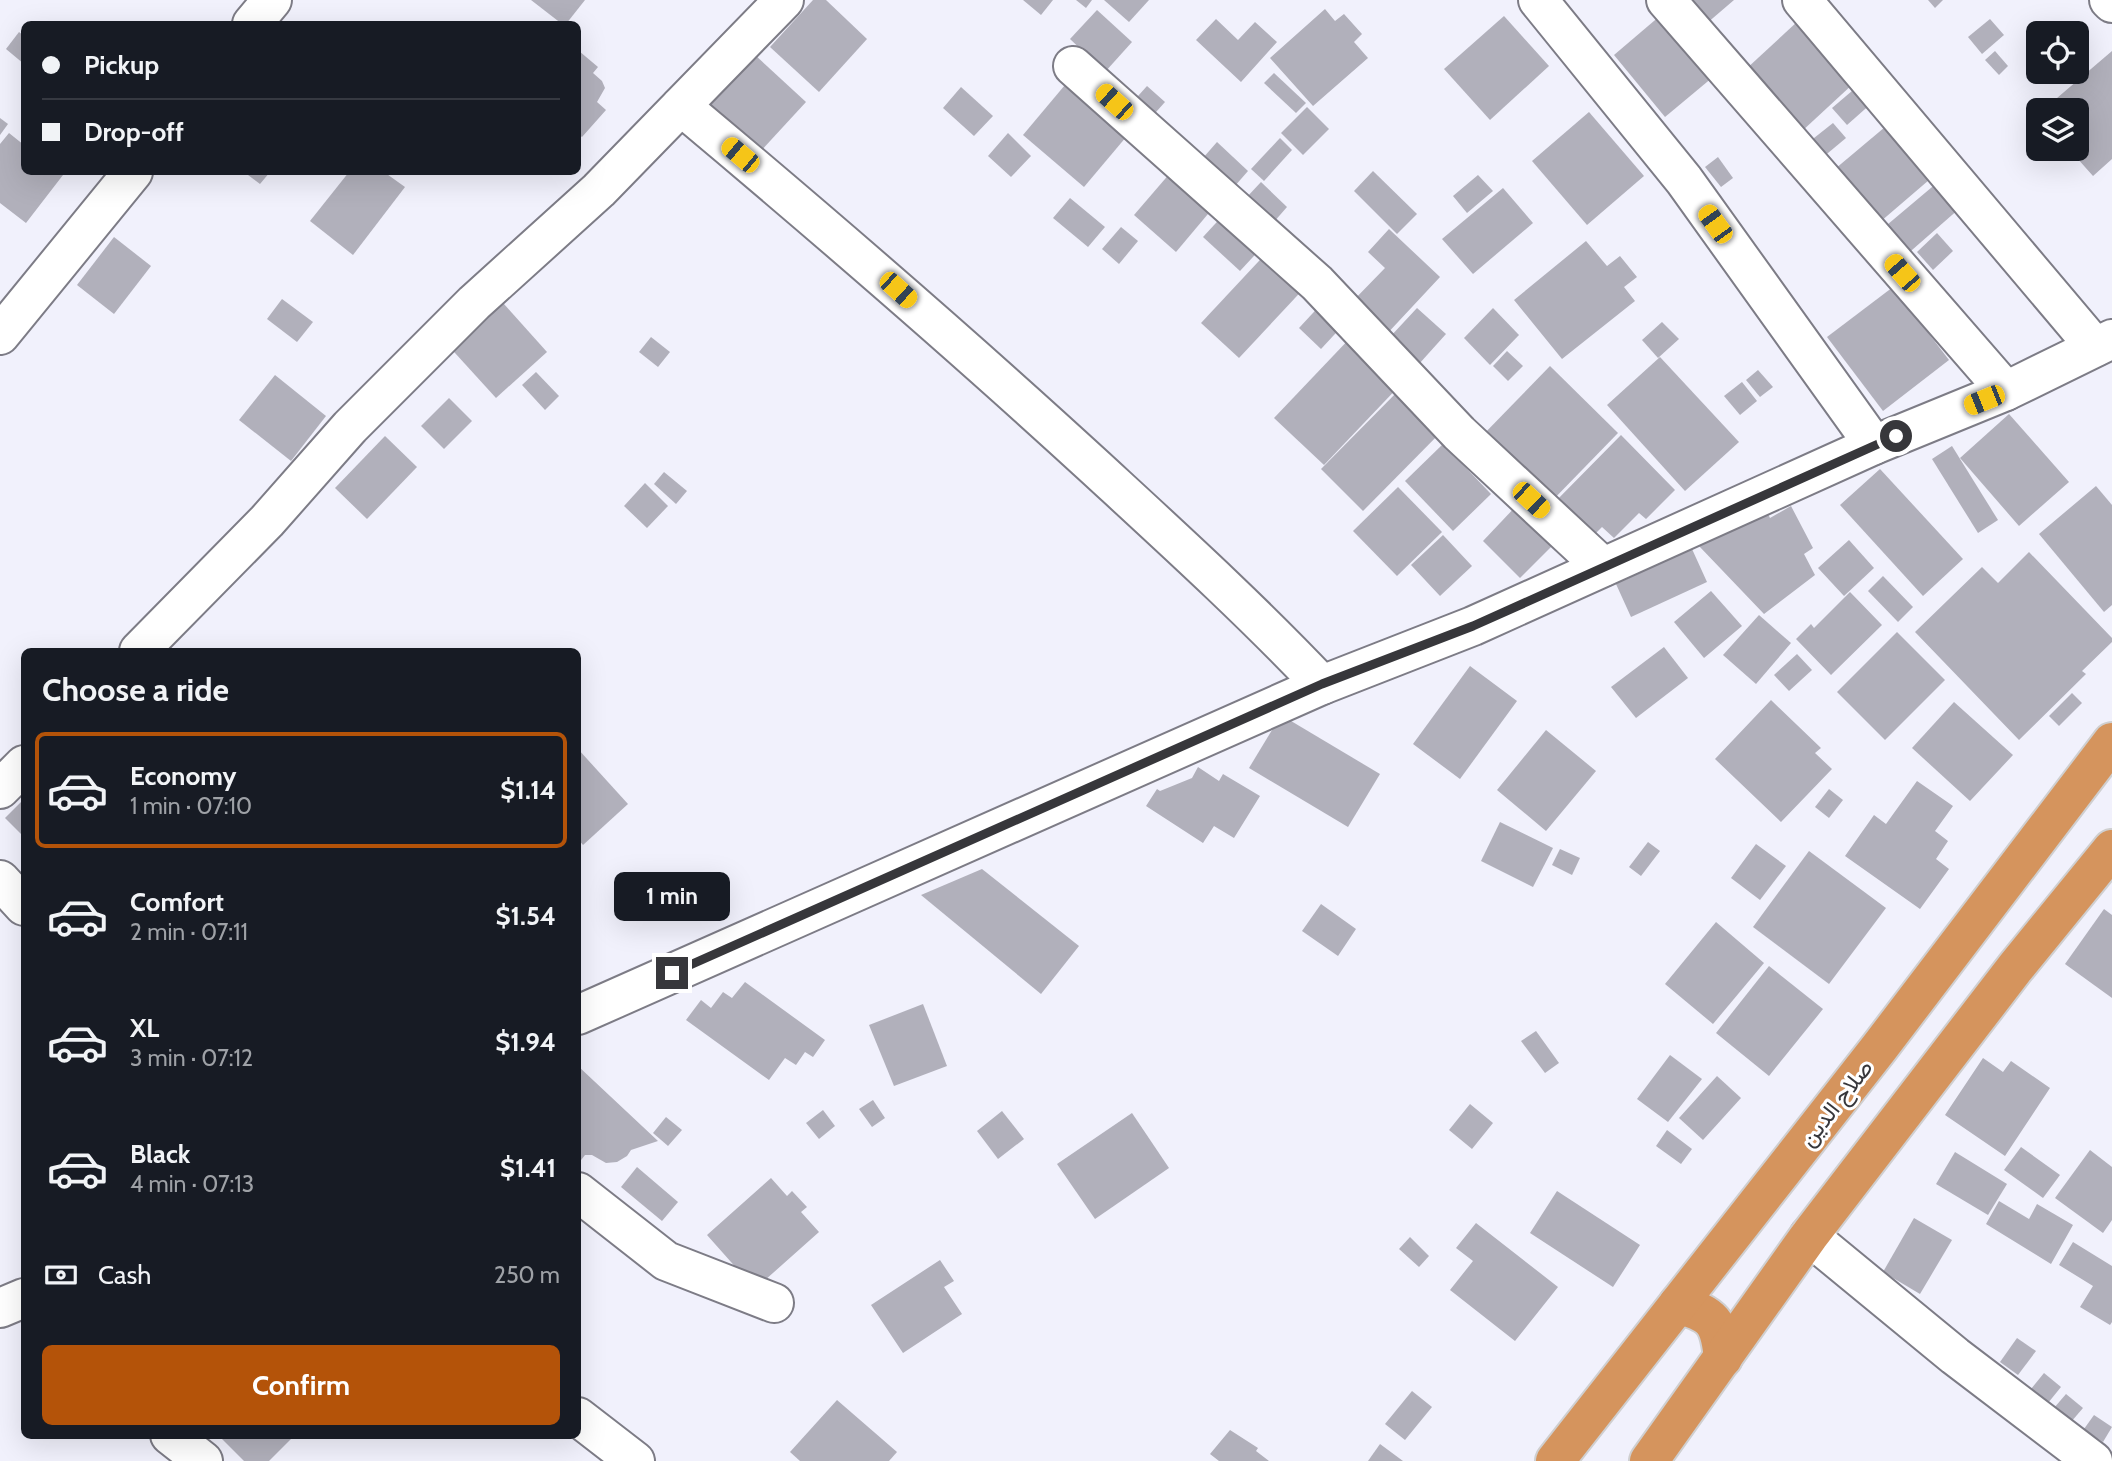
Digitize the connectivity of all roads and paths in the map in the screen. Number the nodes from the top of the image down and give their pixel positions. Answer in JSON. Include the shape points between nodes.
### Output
{"nodes":[{"id":1,"x":272,"y":0,"type":"edge"},
{"id":2,"x":784,"y":0,"type":"edge"},
{"id":3,"x":1538,"y":0,"type":"edge"},
{"id":4,"x":1666,"y":0,"type":"edge"},
{"id":5,"x":1802,"y":0,"type":"edge"},
{"id":6,"x":254,"y":21,"type":"edge"},
{"id":7,"x":1073,"y":66,"type":"dead end"},
{"id":8,"x":681,"y":106,"type":"junction"},
{"id":9,"x":131,"y":175,"type":"edge"},
{"id":10,"x":0,"y":335,"type":"edge"},
{"id":11,"x":2104,"y":343,"type":"edge"},
{"id":12,"x":2006,"y":391,"type":"junction"},
{"id":13,"x":1874,"y":445,"type":"junction"},
{"id":14,"x":1603,"y":567,"type":"junction"},
{"id":15,"x":142,"y":648,"type":"edge"},
{"id":16,"x":1322,"y":684,"type":"junction"},
{"id":17,"x":2112,"y":742,"type":"edge"},
{"id":18,"x":21,"y":768,"type":"edge"},
{"id":19,"x":0,"y":789,"type":"edge"},
{"id":20,"x":2112,"y":849,"type":"edge"},
{"id":21,"x":0,"y":880,"type":"edge"},
{"id":22,"x":21,"y":903,"type":"edge"},
{"id":23,"x":581,"y":1014,"type":"edge"},
{"id":24,"x":581,"y":1194,"type":"edge"},
{"id":25,"x":1809,"y":1236,"type":"junction"},
{"id":26,"x":774,"y":1303,"type":"dead end"},
{"id":27,"x":1678,"y":1304,"type":"junction"},
{"id":28,"x":1723,"y":1358,"type":"junction"},
{"id":29,"x":581,"y":1420,"type":"edge"},
{"id":30,"x":175,"y":1439,"type":"edge"},
{"id":31,"x":203,"y":1461,"type":"edge"},
{"id":32,"x":635,"y":1461,"type":"edge"},
{"id":33,"x":1555,"y":1461,"type":"edge"},
{"id":34,"x":1649,"y":1461,"type":"edge"},
{"id":35,"x":2093,"y":1461,"type":"edge"}],
"edges":[{"from":1,"to":6,"type":"street"},
{"from":2,"to":8,"type":"street"},
{"from":3,"to":13,"type":"street","via":[[1684,180]]},
{"from":4,"to":12,"type":"street"},
{"from":5,"to":11,"type":"street"},
{"from":7,"to":14,"type":"street","via":[[1317,282],[1459,433]]},
{"from":8,"to":15,"type":"street","via":[[350,427],[267,521]]},
{"from":8,"to":16,"type":"street","via":[[997,377],[1264,623]]},
{"from":9,"to":10,"type":"street"},
{"from":11,"to":12,"type":"street"},
{"from":12,"to":13,"type":"street"},
{"from":13,"to":14,"type":"street"},
{"from":14,"to":16,"type":"street","via":[[1473,626]]},
{"from":16,"to":23,"type":"street"},
{"from":17,"to":27,"type":"highway","name":"صلاح الدين"},
{"from":18,"to":19,"type":"street"},
{"from":20,"to":25,"type":"highway"},
{"from":21,"to":22,"type":"street"},
{"from":24,"to":26,"type":"street","via":[[666,1261]]},
{"from":25,"to":28,"type":"highway"},
{"from":25,"to":35,"type":"street"},
{"from":27,"to":28,"type":"highway","via":[[1704,1312],[1720,1331]]},
{"from":27,"to":33,"type":"highway","name":"صلاح الدين"},
{"from":28,"to":34,"type":"highway"},
{"from":29,"to":32,"type":"street"},
{"from":30,"to":31,"type":"street"}]}
